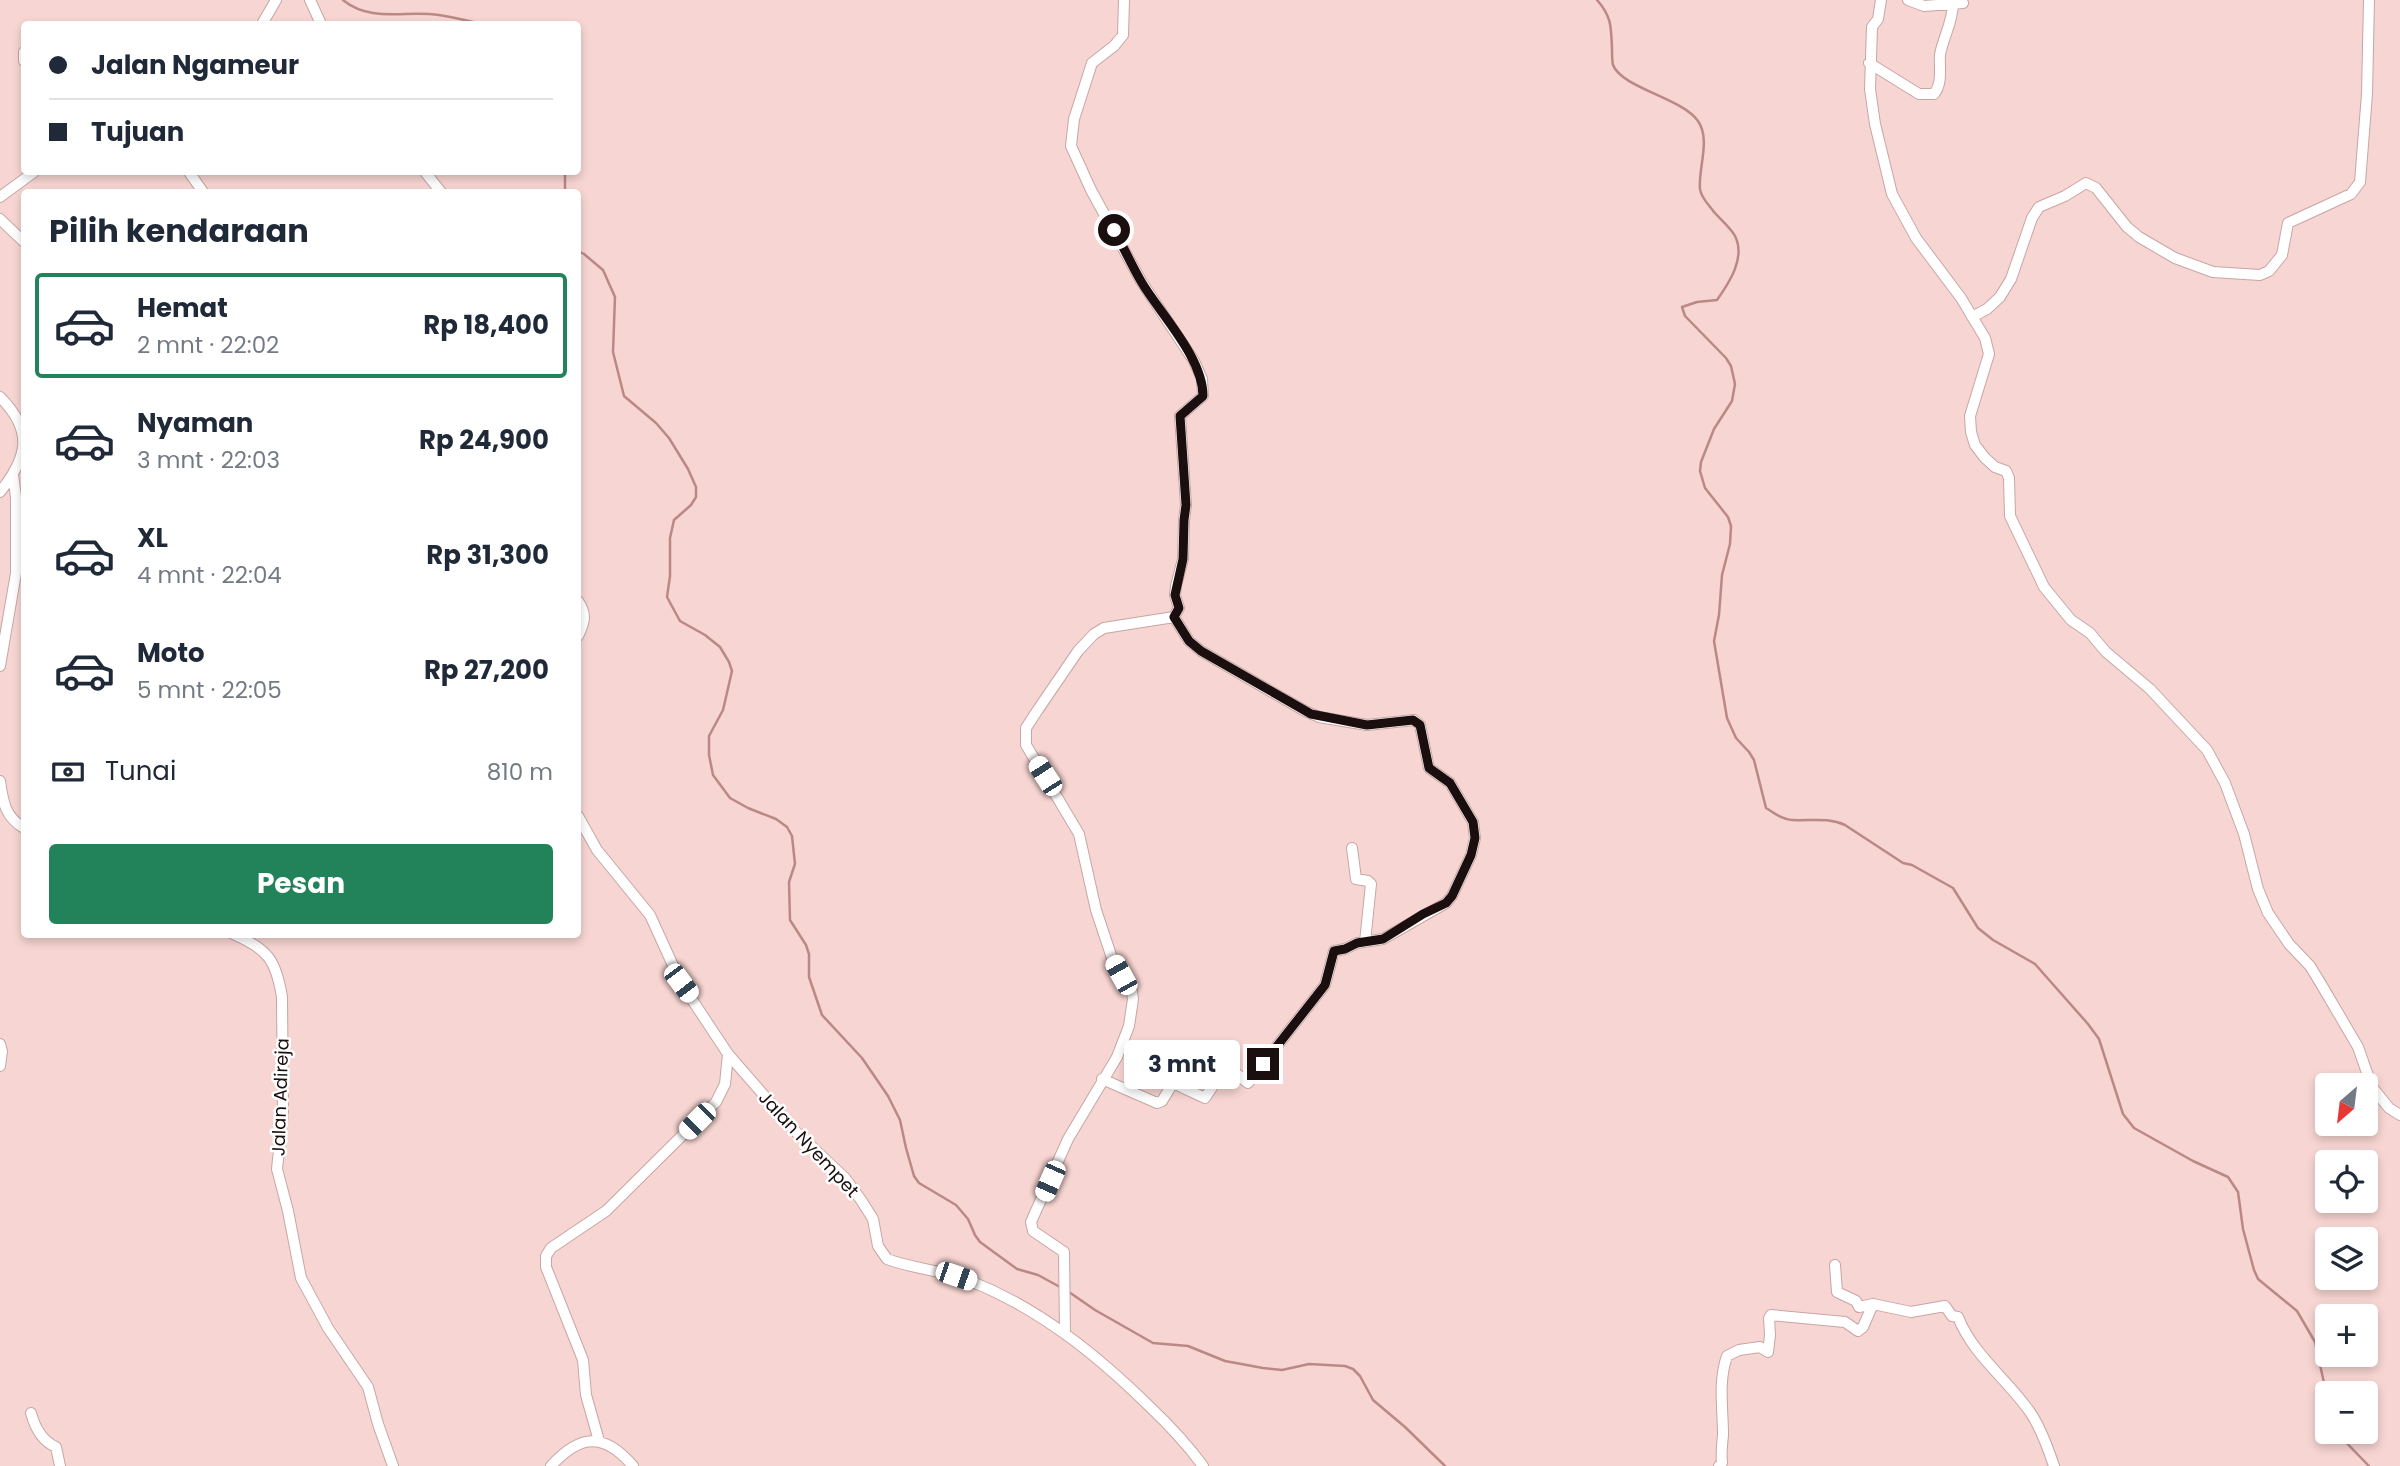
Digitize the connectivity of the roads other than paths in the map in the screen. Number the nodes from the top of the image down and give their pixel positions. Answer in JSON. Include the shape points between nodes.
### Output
{"nodes":[{"id":1,"x":276,"y":0,"type":"edge"},
{"id":2,"x":310,"y":0,"type":"edge"},
{"id":3,"x":1124,"y":0,"type":"edge"},
{"id":4,"x":1881,"y":0,"type":"edge"},
{"id":5,"x":1908,"y":0,"type":"edge"},
{"id":6,"x":2370,"y":0,"type":"edge"},
{"id":7,"x":264,"y":21,"type":"edge"},
{"id":8,"x":320,"y":21,"type":"edge"},
{"id":9,"x":1869,"y":63,"type":"junction"},
{"id":10,"x":30,"y":175,"type":"edge"},
{"id":11,"x":427,"y":175,"type":"edge"},
{"id":12,"x":439,"y":189,"type":"edge"},
{"id":13,"x":0,"y":197,"type":"edge"},
{"id":14,"x":0,"y":219,"type":"edge"},
{"id":15,"x":21,"y":239,"type":"edge"},
{"id":16,"x":1972,"y":317,"type":"junction"},
{"id":17,"x":0,"y":397,"type":"edge"},
{"id":18,"x":9,"y":407,"type":"junction"},
{"id":19,"x":21,"y":407,"type":"dead end"},
{"id":20,"x":21,"y":428,"type":"edge"},
{"id":21,"x":21,"y":459,"type":"edge"},
{"id":22,"x":13,"y":475,"type":"junction"},
{"id":23,"x":0,"y":492,"type":"edge"},
{"id":24,"x":19,"y":586,"type":"edge"},
{"id":25,"x":581,"y":607,"type":"edge"},
{"id":26,"x":1174,"y":617,"type":"junction"},
{"id":27,"x":581,"y":630,"type":"edge"},
{"id":28,"x":0,"y":666,"type":"edge"},
{"id":29,"x":0,"y":781,"type":"edge"},
{"id":30,"x":3,"y":815,"type":"edge"},
{"id":31,"x":581,"y":821,"type":"edge"},
{"id":32,"x":21,"y":826,"type":"edge"},
{"id":33,"x":1352,"y":848,"type":"dead end"},
{"id":34,"x":241,"y":938,"type":"edge"},
{"id":35,"x":1365,"y":942,"type":"junction"},
{"id":36,"x":0,"y":1044,"type":"edge"},
{"id":37,"x":728,"y":1054,"type":"junction"},
{"id":38,"x":0,"y":1066,"type":"edge"},
{"id":39,"x":1102,"y":1079,"type":"junction"},
{"id":40,"x":2400,"y":1115,"type":"edge"},
{"id":41,"x":1835,"y":1265,"type":"dead end"},
{"id":42,"x":1872,"y":1304,"type":"junction"},
{"id":43,"x":1065,"y":1332,"type":"junction"},
{"id":44,"x":31,"y":1413,"type":"dead end"},
{"id":45,"x":599,"y":1441,"type":"junction"},
{"id":46,"x":60,"y":1466,"type":"edge"},
{"id":47,"x":393,"y":1466,"type":"edge"},
{"id":48,"x":551,"y":1466,"type":"edge"},
{"id":49,"x":633,"y":1466,"type":"edge"},
{"id":50,"x":1203,"y":1466,"type":"edge"},
{"id":51,"x":1719,"y":1466,"type":"edge"},
{"id":52,"x":2054,"y":1466,"type":"edge"}],
"edges":[{"from":1,"to":7,"type":"street"},
{"from":2,"to":8,"type":"street"},
{"from":3,"to":26,"type":"street","via":[[1123,35],[1092,63],[1074,119],[1071,146],[1141,281],[1202,379],[1203,396],[1180,416],[1186,505],[1175,595],[1179,608]]},
{"from":4,"to":9,"type":"street","via":[[1872,27]]},
{"from":5,"to":9,"type":"street","via":[[1924,6],[1958,3],[1940,53],[1940,84],[1934,94],[1919,94]]},
{"from":6,"to":16,"type":"street","via":[[2360,182],[2351,194],[2288,223],[2282,255],[2269,271],[2260,275],[2213,272],[2175,258],[2132,232],[2086,183],[2039,207],[2006,288],[1987,309]]},
{"from":9,"to":16,"type":"street","via":[[1875,124],[1892,194],[1916,238]]},
{"from":10,"to":13,"type":"street"},
{"from":11,"to":12,"type":"street"},
{"from":14,"to":15,"type":"street"},
{"from":16,"to":40,"type":"street","via":[[1989,354],[1970,416],[1975,445],[1995,467],[2006,471],[2010,516],[2044,587],[2071,620],[2150,689],[2207,750],[2225,783],[2268,913],[2321,984],[2358,1047],[2372,1087]]},
{"from":17,"to":18,"type":"street"},
{"from":18,"to":19,"type":"street"},
{"from":18,"to":20,"type":"street"},
{"from":21,"to":22,"type":"street"},
{"from":22,"to":23,"type":"street"},
{"from":22,"to":24,"type":"street"},
{"from":24,"to":28,"type":"street"},
{"from":25,"to":27,"type":"street","via":[[585,614]]},
{"from":26,"to":35,"type":"street","via":[[1201,651],[1311,714],[1367,725],[1413,720],[1420,725],[1429,768],[1450,783],[1473,822],[1471,855],[1448,901],[1383,939]]},
{"from":26,"to":39,"type":"street","via":[[1104,628],[1094,634],[1026,728],[1026,745],[1079,834],[1112,958],[1132,992],[1133,1007],[1123,1042]]},
{"from":29,"to":30,"type":"street"},
{"from":30,"to":32,"type":"street"},
{"from":31,"to":37,"type":"street","name":"Jalan Nyempet","via":[[597,850],[650,915],[681,983]]},
{"from":33,"to":35,"type":"street","via":[[1356,879],[1371,884]]},
{"from":34,"to":47,"type":"street","name":"Jalan Adireja","via":[[268,955],[280,982],[283,1101],[277,1170],[301,1278],[328,1328],[369,1387]]},
{"from":35,"to":39,"type":"street","via":[[1334,951],[1325,985],[1248,1083],[1228,1067],[1205,1098],[1172,1083],[1157,1103]]},
{"from":36,"to":38,"type":"street"},
{"from":37,"to":43,"type":"street","name":"Jalan Nyempet","via":[[794,1130],[845,1178],[873,1219],[878,1245],[887,1259],[970,1281]]},
{"from":37,"to":45,"type":"street","via":[[725,1084],[716,1102],[606,1211],[546,1256],[546,1268],[583,1360],[586,1395]]},
{"from":39,"to":43,"type":"street","via":[[1068,1139],[1031,1222],[1033,1231],[1064,1252]]},
{"from":41,"to":42,"type":"street","via":[[1838,1292],[1859,1307]]},
{"from":42,"to":51,"type":"street","via":[[1858,1331],[1845,1322],[1771,1315],[1768,1352],[1760,1347],[1727,1356],[1720,1398],[1723,1434]]},
{"from":42,"to":52,"type":"street","via":[[1911,1312],[1945,1306],[1958,1317],[1977,1351],[2030,1412]]},
{"from":43,"to":50,"type":"street","name":"Jalan Nyempet","via":[[1143,1400]]},
{"from":44,"to":46,"type":"street","via":[[37,1430],[56,1447]]},
{"from":45,"to":48,"type":"street","via":[[584,1441],[565,1450]]},
{"from":45,"to":49,"type":"street"}]}
